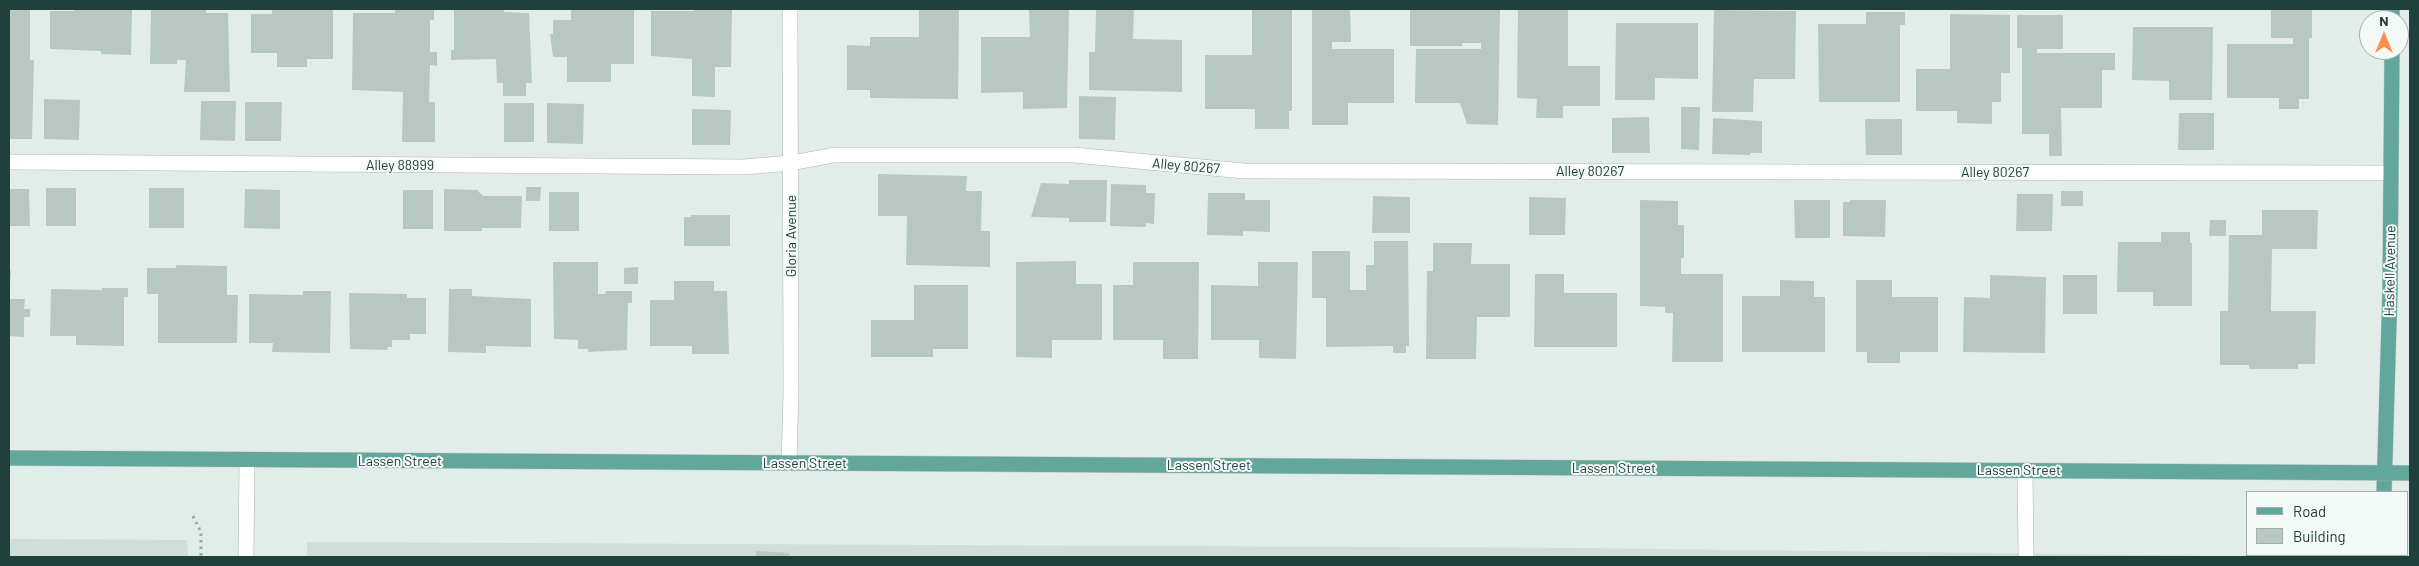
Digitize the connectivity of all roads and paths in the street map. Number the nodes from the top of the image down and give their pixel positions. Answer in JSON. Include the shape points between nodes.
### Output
{"nodes":[{"id":1,"x":790,"y":9,"type":"edge"},
{"id":2,"x":2392,"y":60,"type":"edge"},
{"id":3,"x":9,"y":162,"type":"edge"},
{"id":4,"x":791,"y":163,"type":"junction"},
{"id":5,"x":2391,"y":173,"type":"junction"},
{"id":6,"x":9,"y":458,"type":"edge"},
{"id":7,"x":247,"y":460,"type":"junction"},
{"id":8,"x":789,"y":463,"type":"junction"},
{"id":9,"x":2025,"y":470,"type":"junction"},
{"id":10,"x":2384,"y":473,"type":"junction"},
{"id":11,"x":2410,"y":473,"type":"edge"},
{"id":12,"x":2384,"y":491,"type":"edge"},
{"id":13,"x":193,"y":516,"type":"dead end"},
{"id":14,"x":201,"y":557,"type":"edge"},
{"id":15,"x":246,"y":557,"type":"edge"},
{"id":16,"x":2026,"y":557,"type":"edge"}],
"edges":[{"from":1,"to":4,"type":"street","name":"Gloria Avenue"},
{"from":2,"to":5,"type":"main road","name":"Haskell Avenue"},
{"from":3,"to":4,"type":"street","name":"Alley 88999","via":[[734,167]]},
{"from":4,"to":5,"type":"street","name":"Alley 80267","via":[[834,155],[1074,156],[1244,171]]},
{"from":4,"to":8,"type":"street","name":"Gloria Avenue"},
{"from":5,"to":10,"type":"main road","name":"Haskell Avenue"},
{"from":6,"to":7,"type":"main road","name":"Lassen Street"},
{"from":7,"to":8,"type":"main road","name":"Lassen Street"},
{"from":7,"to":15,"type":"street"},
{"from":8,"to":9,"type":"main road","name":"Lassen Street"},
{"from":9,"to":10,"type":"main road","name":"Lassen Street"},
{"from":9,"to":16,"type":"street"},
{"from":10,"to":11,"type":"main road","name":"Lassen Street"},
{"from":10,"to":12,"type":"main road","name":"Haskell Avenue"},
{"from":13,"to":14,"type":"path","via":[[201,532]]}]}
